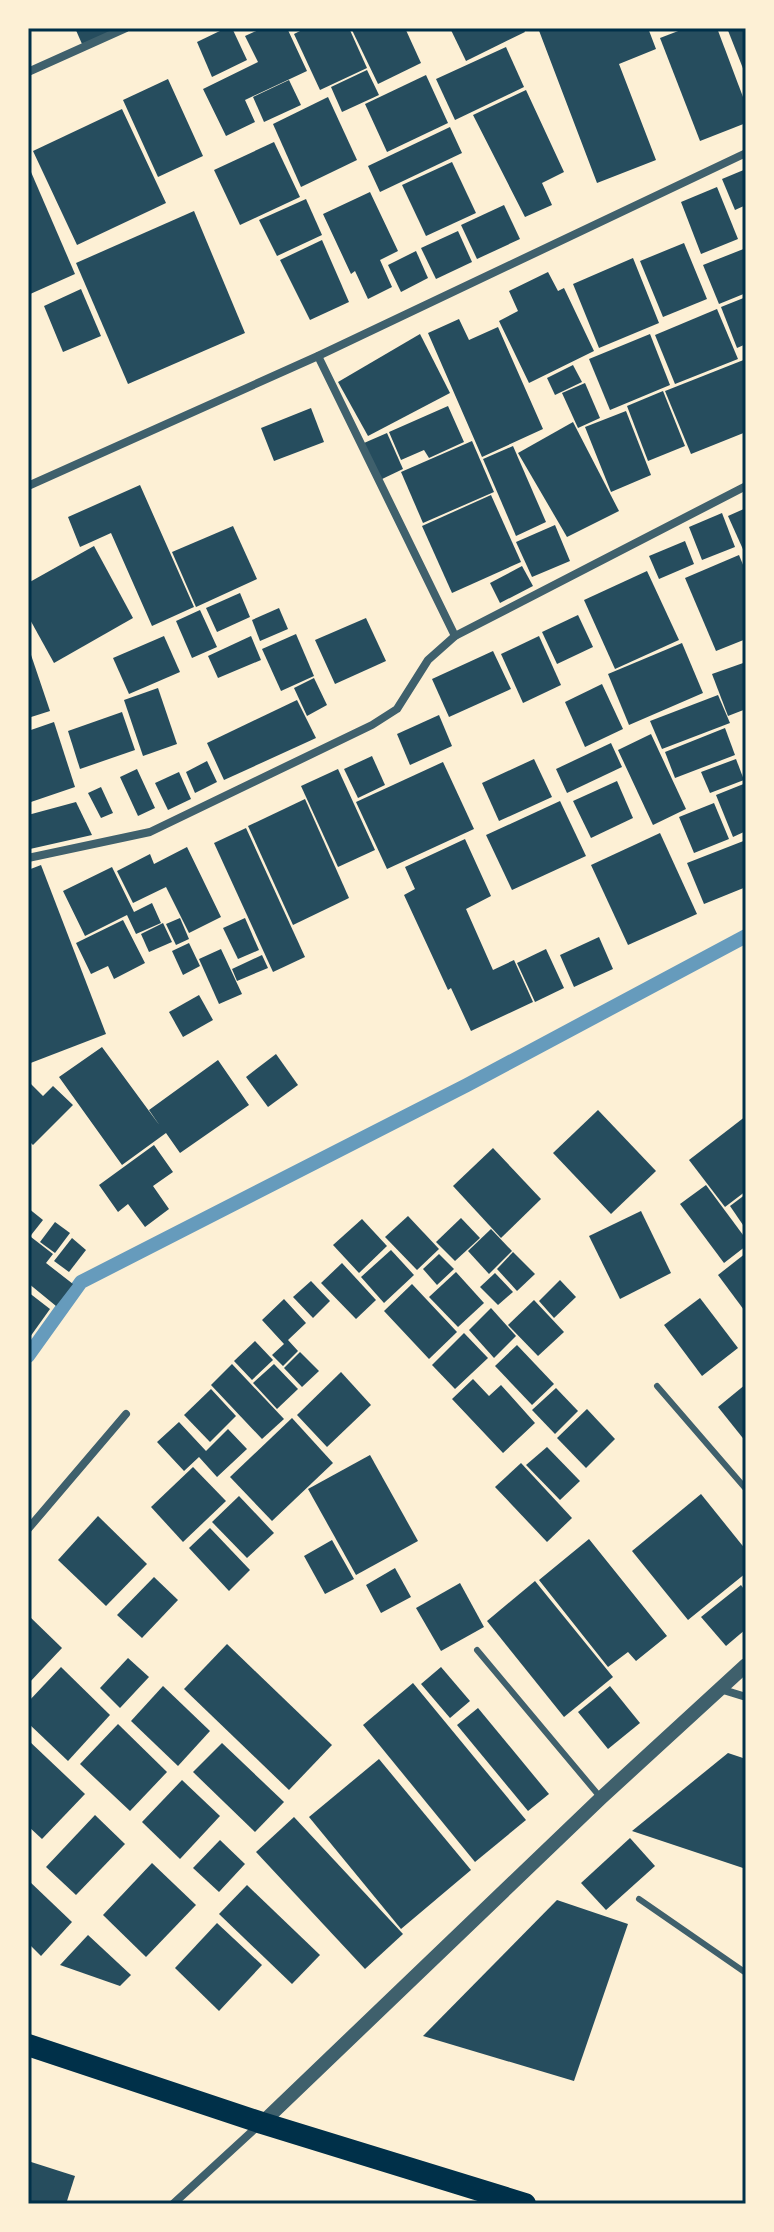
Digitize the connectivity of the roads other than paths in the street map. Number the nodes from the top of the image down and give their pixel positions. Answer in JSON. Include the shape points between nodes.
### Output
{"nodes":[{"id":1,"x":126,"y":28,"type":"edge"},
{"id":2,"x":28,"y":72,"type":"edge"},
{"id":3,"x":746,"y":153,"type":"edge"},
{"id":4,"x":318,"y":356,"type":"junction"},
{"id":5,"x":28,"y":486,"type":"edge"},
{"id":6,"x":746,"y":486,"type":"edge"},
{"id":7,"x":455,"y":636,"type":"junction"},
{"id":8,"x":28,"y":858,"type":"edge"},
{"id":9,"x":657,"y":1386,"type":"dead end"},
{"id":10,"x":126,"y":1414,"type":"dead end"},
{"id":11,"x":746,"y":1489,"type":"edge"},
{"id":12,"x":28,"y":1529,"type":"edge"},
{"id":13,"x":477,"y":1650,"type":"dead end"},
{"id":14,"x":746,"y":1665,"type":"edge"},
{"id":15,"x":719,"y":1689,"type":"junction"},
{"id":16,"x":746,"y":1697,"type":"edge"},
{"id":17,"x":601,"y":1798,"type":"junction"},
{"id":18,"x":639,"y":1899,"type":"dead end"},
{"id":19,"x":746,"y":1973,"type":"edge"},
{"id":20,"x":28,"y":2045,"type":"edge"},
{"id":21,"x":262,"y":2123,"type":"junction"},
{"id":22,"x":475,"y":2198,"type":"edge"},
{"id":23,"x":173,"y":2204,"type":"edge"},
{"id":24,"x":525,"y":2204,"type":"edge"}],
"edges":[{"from":1,"to":2,"type":"street"},
{"from":3,"to":4,"type":"street"},
{"from":4,"to":5,"type":"street"},
{"from":4,"to":7,"type":"street"},
{"from":6,"to":7,"type":"street"},
{"from":7,"to":8,"type":"street","via":[[428,660],[397,709],[372,725],[150,832]]},
{"from":9,"to":11,"type":"lane"},
{"from":10,"to":12,"type":"street"},
{"from":13,"to":17,"type":"lane"},
{"from":14,"to":15,"type":"street"},
{"from":15,"to":16,"type":"street"},
{"from":15,"to":17,"type":"street"},
{"from":17,"to":21,"type":"street"},
{"from":18,"to":19,"type":"lane"},
{"from":20,"to":21,"type":"highway"},
{"from":21,"to":22,"type":"highway"},
{"from":21,"to":23,"type":"street"},
{"from":22,"to":24,"type":"highway"}]}
